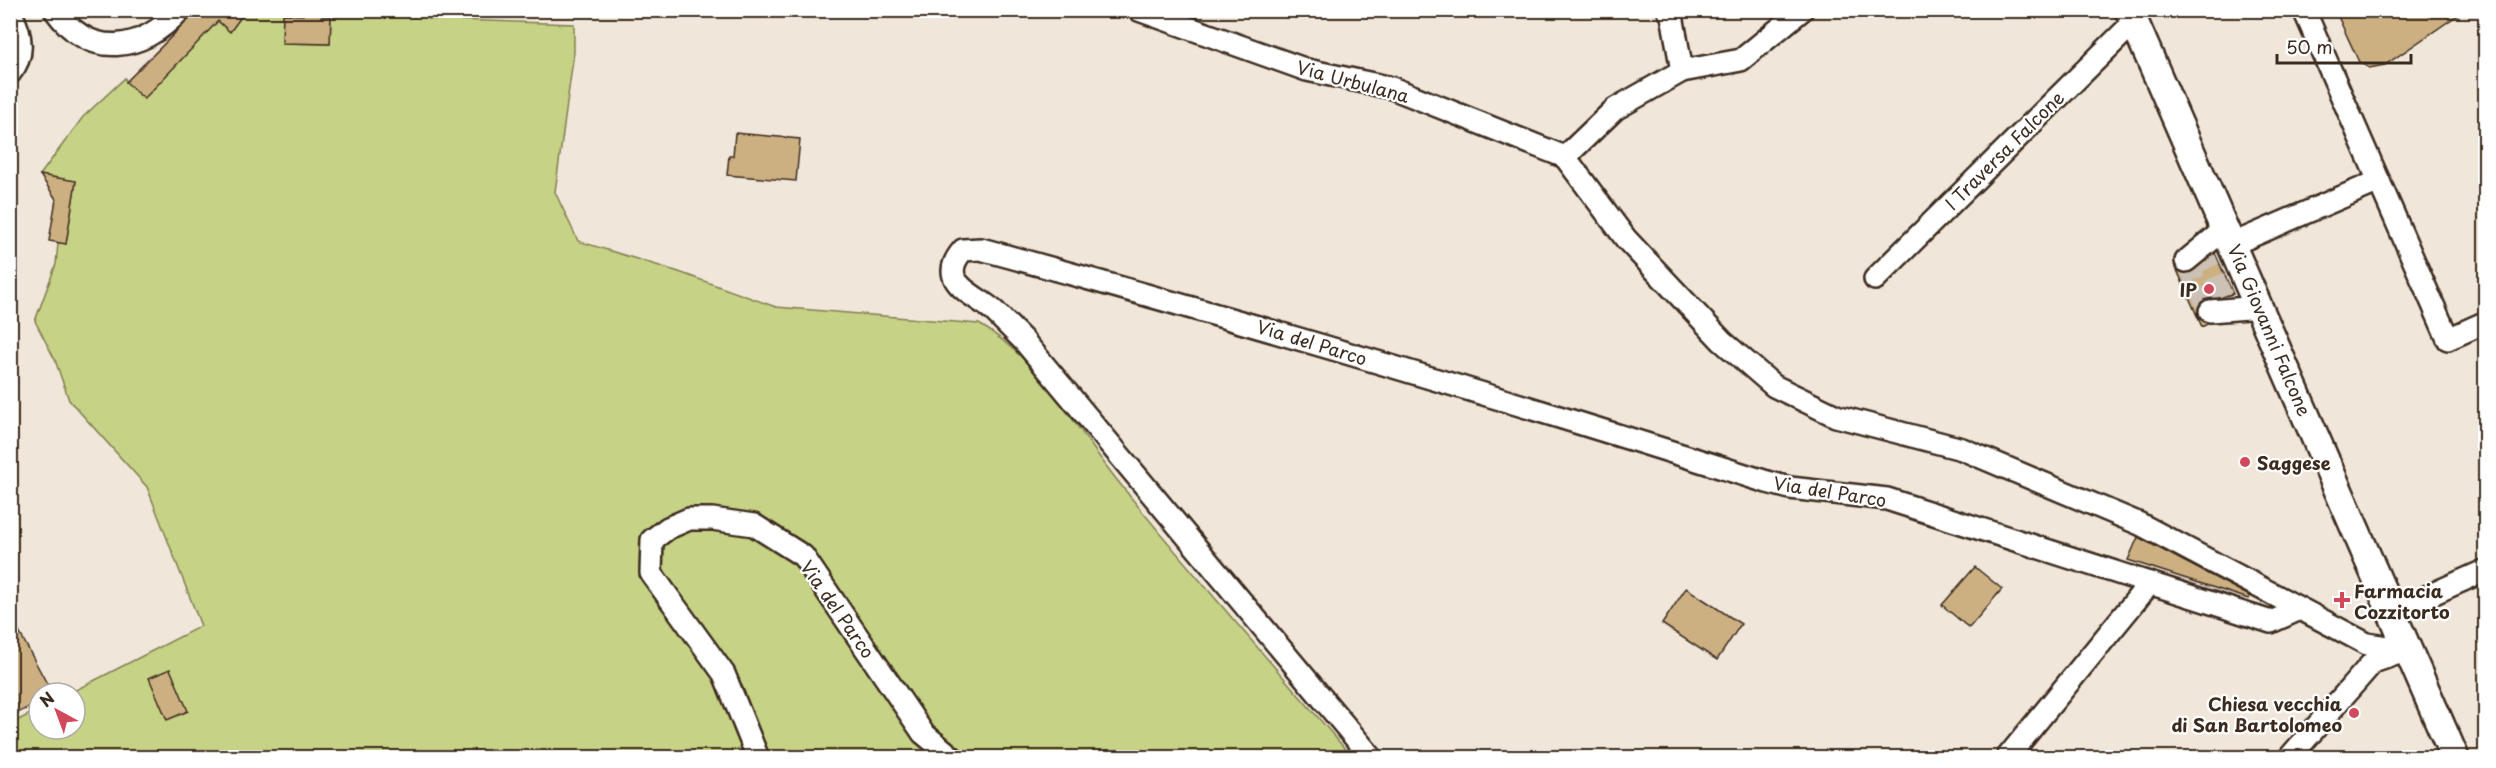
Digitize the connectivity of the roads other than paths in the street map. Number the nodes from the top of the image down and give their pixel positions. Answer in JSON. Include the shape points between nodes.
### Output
{"nodes":[{"id":1,"x":55,"y":10,"type":"edge"},
{"id":2,"x":180,"y":10,"type":"edge"},
{"id":3,"x":1139,"y":10,"type":"edge"},
{"id":4,"x":1668,"y":10,"type":"edge"},
{"id":5,"x":1802,"y":10,"type":"edge"},
{"id":6,"x":2304,"y":10,"type":"edge"},
{"id":7,"x":10,"y":12,"type":"edge"},
{"id":8,"x":2132,"y":16,"type":"edge"},
{"id":9,"x":1682,"y":71,"type":"junction"},
{"id":10,"x":10,"y":73,"type":"edge"},
{"id":11,"x":1565,"y":157,"type":"junction"},
{"id":12,"x":2379,"y":181,"type":"junction"},
{"id":13,"x":2230,"y":236,"type":"junction"},
{"id":14,"x":2186,"y":261,"type":"dead end"},
{"id":15,"x":1875,"y":279,"type":"dead end"},
{"id":16,"x":2260,"y":307,"type":"junction"},
{"id":17,"x":2210,"y":310,"type":"dead end"},
{"id":18,"x":2486,"y":322,"type":"edge"},
{"id":19,"x":2486,"y":570,"type":"edge"},
{"id":20,"x":2150,"y":583,"type":"junction"},
{"id":21,"x":2300,"y":609,"type":"junction"},
{"id":22,"x":2392,"y":612,"type":"junction"},
{"id":23,"x":2408,"y":650,"type":"junction"},
{"id":24,"x":758,"y":758,"type":"edge"},
{"id":25,"x":953,"y":758,"type":"edge"},
{"id":26,"x":1372,"y":758,"type":"edge"},
{"id":27,"x":2007,"y":758,"type":"edge"},
{"id":28,"x":2289,"y":758,"type":"edge"},
{"id":29,"x":2456,"y":758,"type":"edge"}],
"edges":[{"from":1,"to":2,"type":"street","via":[[83,36],[116,45],[146,38]]},
{"from":3,"to":11,"type":"street","name":"Via Urbulana","via":[[1307,70],[1392,88]]},
{"from":4,"to":9,"type":"street"},
{"from":5,"to":9,"type":"street","via":[[1741,60]]},
{"from":6,"to":12,"type":"street"},
{"from":7,"to":10,"type":"street","via":[[21,40],[20,57]]},
{"from":8,"to":13,"type":"main road","name":"Via Giovanni Falcone"},
{"from":8,"to":15,"type":"street","name":"I Traversa Falcone"},
{"from":9,"to":11,"type":"street","via":[[1615,109]]},
{"from":11,"to":21,"type":"street","via":[[1626,239],[1722,341],[1774,386],[1836,416],[1962,449],[2140,524]]},
{"from":12,"to":13,"type":"street"},
{"from":12,"to":18,"type":"street","via":[[2448,339]]},
{"from":13,"to":14,"type":"street"},
{"from":13,"to":16,"type":"main road","name":"Via Giovanni Falcone"},
{"from":16,"to":17,"type":"street"},
{"from":16,"to":22,"type":"main road","name":"Via Giovanni Falcone","via":[[2315,455]]},
{"from":19,"to":22,"type":"street"},
{"from":20,"to":21,"type":"street","name":"Via del Parco","via":[[2271,622]]},
{"from":20,"to":26,"type":"street","name":"Via del Parco","via":[[1887,499],[1767,482],[1207,311],[981,249],[963,250],[953,260],[953,277],[961,288],[993,310],[1024,341]]},
{"from":20,"to":27,"type":"street"},
{"from":21,"to":23,"type":"street","via":[[2367,644]]},
{"from":22,"to":23,"type":"main road","name":"Via Giovanni Falcone"},
{"from":23,"to":28,"type":"street","via":[[2373,662]]},
{"from":23,"to":29,"type":"main road","name":"Via Giovanni Falcone"},
{"from":24,"to":25,"type":"street","name":"Via del Parco","via":[[724,674],[651,573],[652,540],[689,519],[754,525],[803,556],[923,733]]}]}
